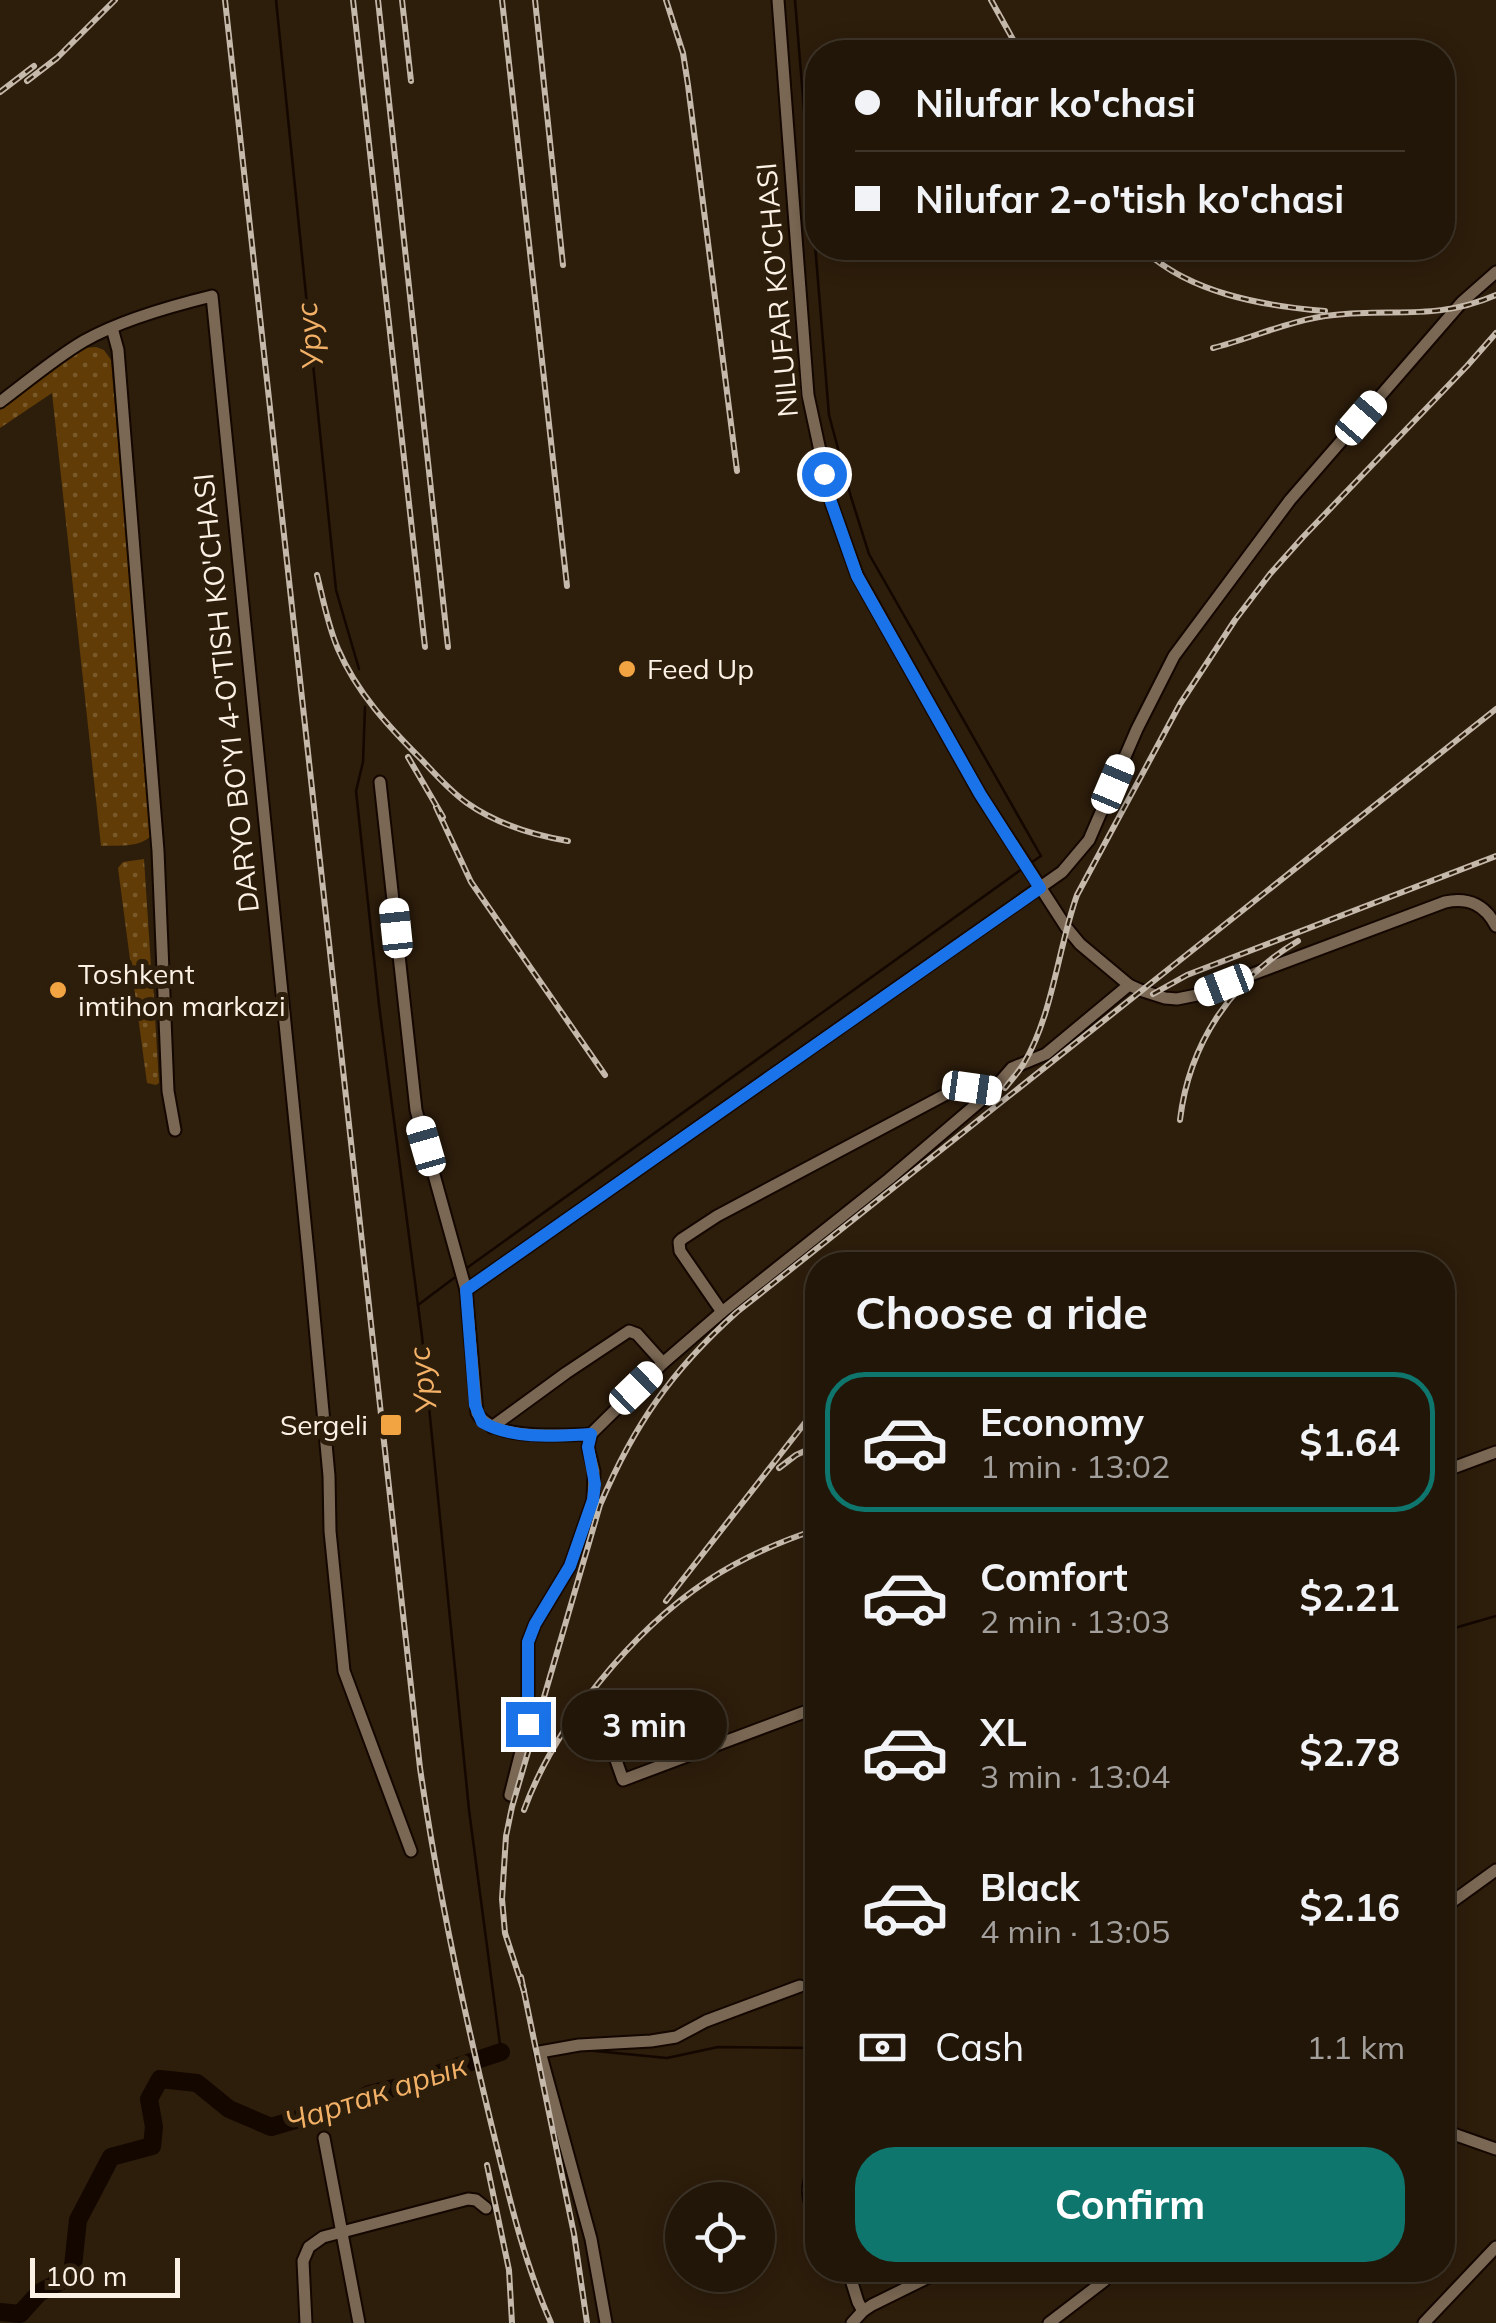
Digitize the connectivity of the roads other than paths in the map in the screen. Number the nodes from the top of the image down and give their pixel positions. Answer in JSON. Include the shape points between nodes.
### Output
{"nodes":[{"id":1,"x":778,"y":0,"type":"edge"},
{"id":2,"x":1496,"y":272,"type":"edge"},
{"id":3,"x":112,"y":328,"type":"junction"},
{"id":4,"x":0,"y":402,"type":"edge"},
{"id":5,"x":380,"y":782,"type":"dead end"},
{"id":6,"x":1040,"y":888,"type":"junction"},
{"id":7,"x":1496,"y":926,"type":"edge"},
{"id":8,"x":1129,"y":985,"type":"junction"},
{"id":9,"x":992,"y":1091,"type":"junction"},
{"id":10,"x":176,"y":1130,"type":"dead end"},
{"id":11,"x":466,"y":1290,"type":"junction"},
{"id":12,"x":722,"y":1312,"type":"junction"},
{"id":13,"x":662,"y":1363,"type":"junction"},
{"id":14,"x":492,"y":1427,"type":"junction"},
{"id":15,"x":591,"y":1434,"type":"junction"},
{"id":16,"x":1496,"y":1452,"type":"edge"},
{"id":17,"x":1455,"y":1467,"type":"edge"},
{"id":18,"x":805,"y":1712,"type":"edge"},
{"id":19,"x":604,"y":1726,"type":"dead end"},
{"id":20,"x":510,"y":1795,"type":"dead end"},
{"id":21,"x":411,"y":1851,"type":"dead end"},
{"id":22,"x":1496,"y":1870,"type":"edge"},
{"id":23,"x":1455,"y":1900,"type":"edge"},
{"id":24,"x":800,"y":1986,"type":"dead end"},
{"id":25,"x":1455,"y":2135,"type":"edge"},
{"id":26,"x":324,"y":2138,"type":"dead end"},
{"id":27,"x":1496,"y":2149,"type":"edge"},
{"id":28,"x":486,"y":2208,"type":"dead end"},
{"id":29,"x":341,"y":2232,"type":"junction"},
{"id":30,"x":1496,"y":2246,"type":"edge"},
{"id":31,"x":852,"y":2282,"type":"edge"},
{"id":32,"x":920,"y":2282,"type":"edge"},
{"id":33,"x":1103,"y":2282,"type":"edge"},
{"id":34,"x":863,"y":2311,"type":"junction"},
{"id":35,"x":306,"y":2323,"type":"edge"},
{"id":36,"x":359,"y":2323,"type":"edge"},
{"id":37,"x":606,"y":2323,"type":"edge"},
{"id":38,"x":852,"y":2323,"type":"edge"},
{"id":39,"x":1049,"y":2323,"type":"edge"},
{"id":40,"x":1424,"y":2323,"type":"edge"}],
"edges":[{"from":1,"to":6,"type":"street","name":"NILUFAR KO'CHASI","via":[[808,395],[831,502],[857,576]]},
{"from":2,"to":6,"type":"street","via":[[1462,302],[1290,500],[1174,656],[1089,840]]},
{"from":3,"to":4,"type":"street"},
{"from":3,"to":10,"type":"street"},
{"from":3,"to":21,"type":"street","name":"DARYO BO'YI 4-O'TISH KO'CHASI","via":[[212,296],[344,1671]]},
{"from":5,"to":11,"type":"street","via":[[416,1110]]},
{"from":6,"to":8,"type":"street","name":"NILUFAR KO'CHASI","via":[[1080,944]]},
{"from":6,"to":11,"type":"street"},
{"from":7,"to":8,"type":"street","name":"NILUFAR KO'CHASI","via":[[1479,905],[1450,900],[1196,995],[1166,998]]},
{"from":8,"to":9,"type":"street","via":[[1046,1054],[1012,1068]]},
{"from":9,"to":12,"type":"street"},
{"from":9,"to":12,"type":"street","via":[[954,1090],[682,1239],[680,1251]]},
{"from":11,"to":14,"type":"street","via":[[475,1405]]},
{"from":12,"to":13,"type":"street"},
{"from":13,"to":14,"type":"street","via":[[629,1331]]},
{"from":13,"to":15,"type":"street"},
{"from":14,"to":15,"type":"street","via":[[544,1436]]},
{"from":15,"to":20,"type":"street","via":[[593,1500],[570,1566],[528,1642],[528,1724]]},
{"from":16,"to":17,"type":"street"},
{"from":18,"to":19,"type":"street","via":[[622,1780]]},
{"from":22,"to":23,"type":"street"},
{"from":24,"to":37,"type":"street","via":[[664,2040],[540,2052],[591,2239]]},
{"from":25,"to":27,"type":"street"},
{"from":26,"to":29,"type":"street"},
{"from":28,"to":29,"type":"street","via":[[468,2199]]},
{"from":29,"to":35,"type":"street","via":[[308,2248],[303,2261]]},
{"from":29,"to":36,"type":"street"},
{"from":30,"to":40,"type":"street"},
{"from":31,"to":34,"type":"street"},
{"from":32,"to":34,"type":"street"},
{"from":33,"to":39,"type":"street"},
{"from":34,"to":38,"type":"street"}]}
